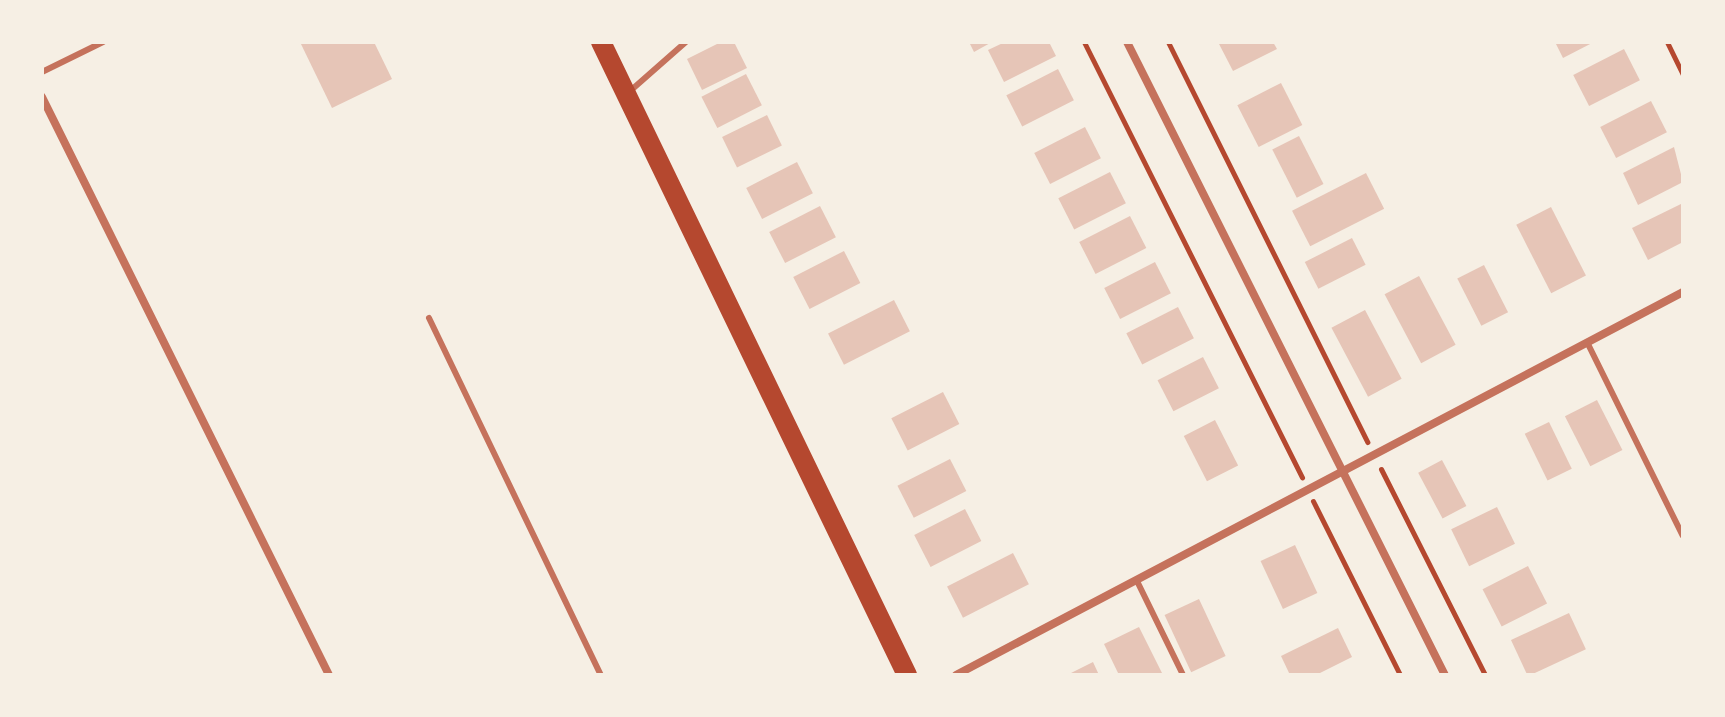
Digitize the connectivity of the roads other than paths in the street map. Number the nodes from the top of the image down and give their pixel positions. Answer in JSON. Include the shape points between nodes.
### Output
{"nodes":[{"id":1,"x":103,"y":42,"type":"edge"},
{"id":2,"x":601,"y":42,"type":"edge"},
{"id":3,"x":686,"y":42,"type":"edge"},
{"id":4,"x":1127,"y":42,"type":"edge"},
{"id":5,"x":42,"y":72,"type":"edge"},
{"id":6,"x":626,"y":94,"type":"junction"},
{"id":7,"x":42,"y":97,"type":"edge"},
{"id":8,"x":1683,"y":292,"type":"edge"},
{"id":9,"x":429,"y":318,"type":"dead end"},
{"id":10,"x":1587,"y":342,"type":"junction"},
{"id":11,"x":1342,"y":468,"type":"junction"},
{"id":12,"x":1683,"y":536,"type":"edge"},
{"id":13,"x":1137,"y":581,"type":"junction"},
{"id":14,"x":329,"y":675,"type":"edge"},
{"id":15,"x":601,"y":675,"type":"edge"},
{"id":16,"x":907,"y":675,"type":"edge"},
{"id":17,"x":956,"y":675,"type":"edge"},
{"id":18,"x":1183,"y":675,"type":"edge"},
{"id":19,"x":1445,"y":675,"type":"edge"}],
"edges":[{"from":1,"to":5,"type":"lane"},
{"from":2,"to":6,"type":"main road"},
{"from":3,"to":6,"type":"lane"},
{"from":4,"to":11,"type":"street"},
{"from":6,"to":16,"type":"main road"},
{"from":7,"to":14,"type":"street"},
{"from":8,"to":10,"type":"street"},
{"from":9,"to":15,"type":"lane"},
{"from":10,"to":11,"type":"street"},
{"from":10,"to":12,"type":"lane"},
{"from":11,"to":13,"type":"street"},
{"from":11,"to":19,"type":"street"},
{"from":13,"to":17,"type":"street"},
{"from":13,"to":18,"type":"lane"}]}
